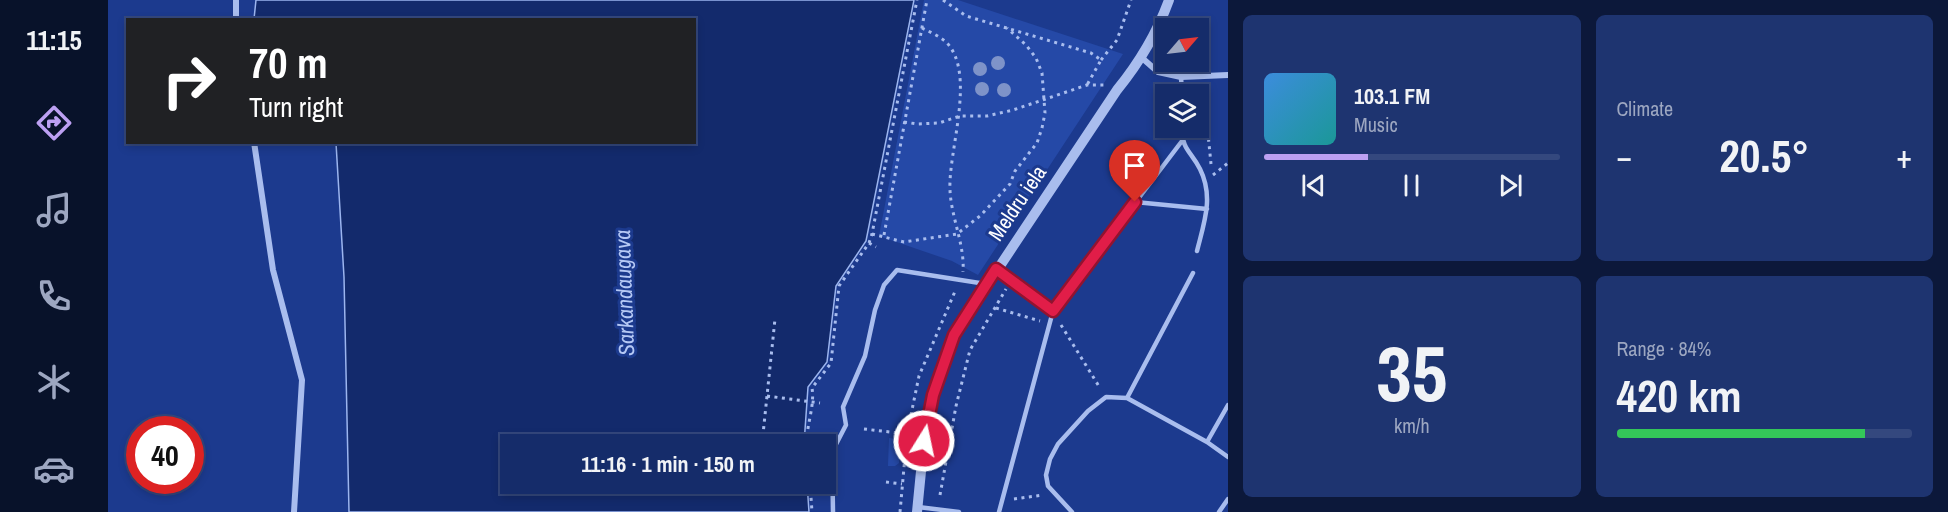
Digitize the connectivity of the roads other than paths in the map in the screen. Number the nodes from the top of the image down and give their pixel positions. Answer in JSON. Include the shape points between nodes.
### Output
{"nodes":[{"id":1,"x":236,"y":0,"type":"edge"},
{"id":2,"x":1169,"y":0,"type":"edge"},
{"id":3,"x":236,"y":18,"type":"edge"},
{"id":4,"x":1141,"y":57,"type":"junction"},
{"id":5,"x":1228,"y":75,"type":"edge"},
{"id":6,"x":1181,"y":76,"type":"junction"},
{"id":7,"x":1181,"y":84,"type":"edge"},
{"id":8,"x":1182,"y":141,"type":"joint"},
{"id":9,"x":254,"y":144,"type":"edge"},
{"id":10,"x":1135,"y":202,"type":"junction"},
{"id":11,"x":1207,"y":208,"type":"junction"},
{"id":12,"x":1197,"y":251,"type":"dead end"},
{"id":13,"x":996,"y":269,"type":"junction"},
{"id":14,"x":1193,"y":273,"type":"dead end"},
{"id":15,"x":986,"y":284,"type":"junction"},
{"id":16,"x":1053,"y":311,"type":"junction"},
{"id":17,"x":1127,"y":398,"type":"junction"},
{"id":18,"x":1228,"y":405,"type":"edge"},
{"id":19,"x":1207,"y":441,"type":"junction"},
{"id":20,"x":1228,"y":457,"type":"edge"},
{"id":21,"x":1228,"y":499,"type":"edge"},
{"id":22,"x":917,"y":509,"type":"edge"},
{"id":23,"x":294,"y":512,"type":"edge"},
{"id":24,"x":833,"y":512,"type":"edge"},
{"id":25,"x":959,"y":512,"type":"edge"},
{"id":26,"x":999,"y":512,"type":"edge"},
{"id":27,"x":1072,"y":512,"type":"edge"},
{"id":28,"x":1219,"y":512,"type":"edge"}],
"edges":[{"from":1,"to":3,"type":"street"},
{"from":2,"to":4,"type":"street","name":"Meldru iela"},
{"from":4,"to":6,"type":"street","via":[[1158,72]]},
{"from":4,"to":13,"type":"street","name":"Meldru iela"},
{"from":5,"to":6,"type":"street"},
{"from":6,"to":7,"type":"lane"},
{"from":8,"to":10,"type":"lane"},
{"from":8,"to":11,"type":"lane","via":[[1201,170],[1209,200]]},
{"from":9,"to":23,"type":"street","via":[[273,270],[302,380]]},
{"from":10,"to":11,"type":"lane"},
{"from":10,"to":16,"type":"lane"},
{"from":11,"to":12,"type":"lane"},
{"from":13,"to":15,"type":"street","name":"Meldru iela"},
{"from":13,"to":16,"type":"lane"},
{"from":14,"to":17,"type":"lane"},
{"from":15,"to":22,"type":"street","name":"Meldru iela","via":[[954,335],[933,395]]},
{"from":15,"to":24,"type":"lane","via":[[897,270],[884,285],[865,356],[843,407],[846,425],[832,452]]},
{"from":16,"to":26,"type":"lane"},
{"from":17,"to":19,"type":"lane"},
{"from":17,"to":27,"type":"lane","via":[[1106,397],[1088,411],[1058,444],[1050,459],[1048,486]]},
{"from":18,"to":19,"type":"lane"},
{"from":19,"to":20,"type":"lane"},
{"from":21,"to":28,"type":"lane"},
{"from":22,"to":25,"type":"lane"}]}
